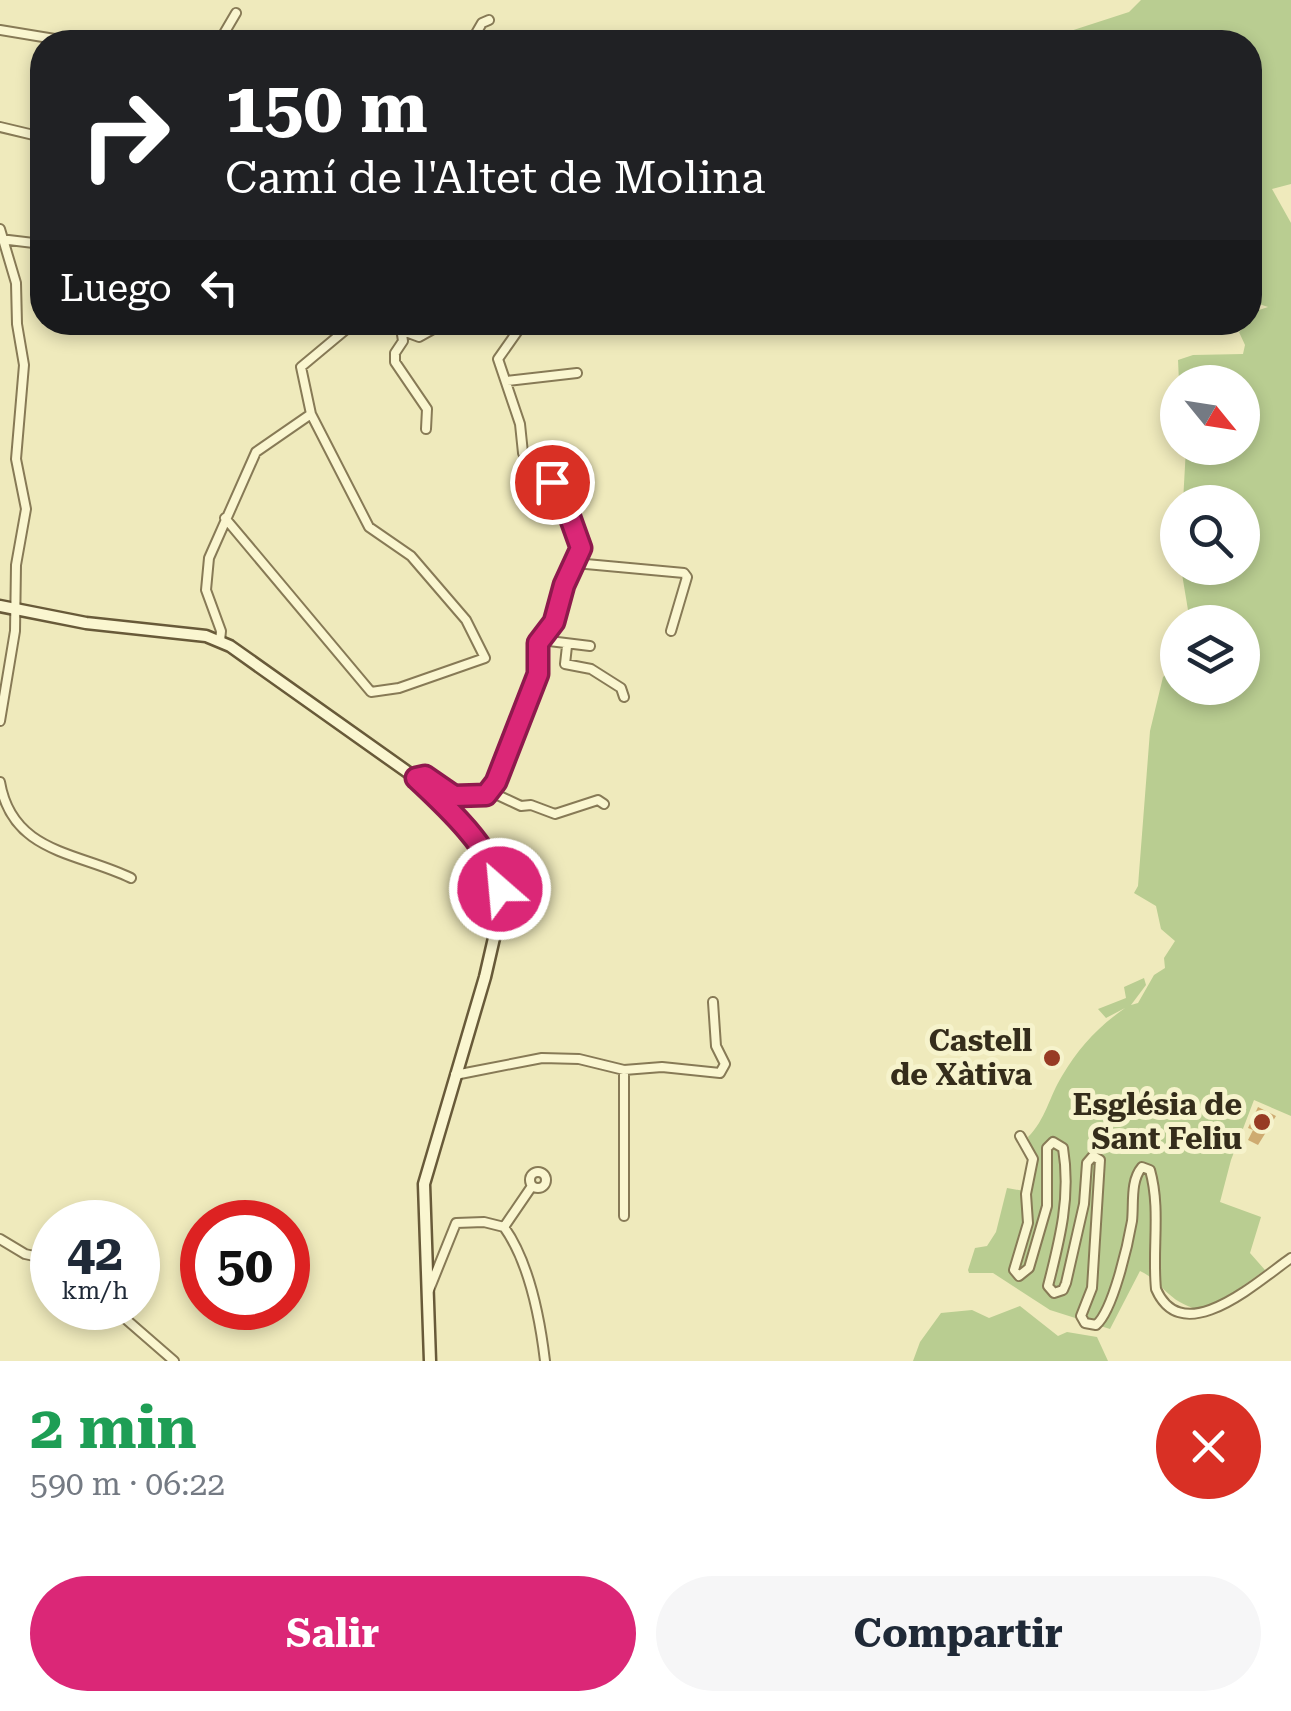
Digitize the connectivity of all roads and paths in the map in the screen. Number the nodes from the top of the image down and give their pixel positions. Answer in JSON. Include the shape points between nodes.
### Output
{"nodes":[{"id":1,"x":236,"y":13,"type":"dead end"},
{"id":2,"x":489,"y":20,"type":"dead end"},
{"id":3,"x":0,"y":30,"type":"edge"},
{"id":4,"x":227,"y":30,"type":"edge"},
{"id":5,"x":478,"y":30,"type":"edge"},
{"id":6,"x":30,"y":35,"type":"edge"},
{"id":7,"x":0,"y":127,"type":"edge"},
{"id":8,"x":30,"y":134,"type":"edge"},
{"id":9,"x":1,"y":235,"type":"edge"},
{"id":10,"x":30,"y":241,"type":"edge"},
{"id":11,"x":339,"y":335,"type":"edge"},
{"id":12,"x":400,"y":335,"type":"edge"},
{"id":13,"x":515,"y":335,"type":"edge"},
{"id":14,"x":576,"y":373,"type":"dead end"},
{"id":15,"x":507,"y":381,"type":"junction"},
{"id":16,"x":311,"y":414,"type":"junction"},
{"id":17,"x":426,"y":429,"type":"dead end"},
{"id":18,"x":225,"y":518,"type":"junction"},
{"id":19,"x":576,"y":563,"type":"junction"},
{"id":20,"x":0,"y":606,"type":"edge"},
{"id":21,"x":16,"y":610,"type":"junction"},
{"id":22,"x":671,"y":632,"type":"dead end"},
{"id":23,"x":541,"y":640,"type":"junction"},
{"id":24,"x":220,"y":642,"type":"junction"},
{"id":25,"x":567,"y":646,"type":"junction"},
{"id":26,"x":590,"y":646,"type":"dead end"},
{"id":27,"x":624,"y":697,"type":"dead end"},
{"id":28,"x":0,"y":721,"type":"edge"},
{"id":29,"x":416,"y":778,"type":"junction"},
{"id":30,"x":0,"y":782,"type":"edge"},
{"id":31,"x":491,"y":792,"type":"junction"},
{"id":32,"x":604,"y":804,"type":"dead end"},
{"id":33,"x":131,"y":878,"type":"dead end"},
{"id":34,"x":713,"y":1002,"type":"dead end"},
{"id":35,"x":624,"y":1070,"type":"junction"},
{"id":36,"x":455,"y":1075,"type":"junction"},
{"id":37,"x":1020,"y":1136,"type":"dead end"},
{"id":38,"x":532,"y":1186,"type":"dead end"},
{"id":39,"x":624,"y":1216,"type":"dead end"},
{"id":40,"x":504,"y":1227,"type":"junction"},
{"id":41,"x":0,"y":1239,"type":"edge"},
{"id":42,"x":30,"y":1255,"type":"edge"},
{"id":43,"x":1291,"y":1258,"type":"edge"},
{"id":44,"x":427,"y":1294,"type":"junction"},
{"id":45,"x":138,"y":1330,"type":"edge"},
{"id":46,"x":174,"y":1361,"type":"edge"},
{"id":47,"x":430,"y":1361,"type":"edge"},
{"id":48,"x":545,"y":1361,"type":"edge"}],
"edges":[{"from":1,"to":4,"type":"street"},
{"from":2,"to":5,"type":"street"},
{"from":3,"to":6,"type":"street"},
{"from":7,"to":8,"type":"street"},
{"from":9,"to":10,"type":"street"},
{"from":9,"to":21,"type":"street","via":[[16,283],[24,365],[16,458],[26,508]]},
{"from":11,"to":16,"type":"street","via":[[301,367]]},
{"from":12,"to":17,"type":"street","via":[[395,362],[427,408]]},
{"from":13,"to":15,"type":"street","via":[[498,359]]},
{"from":14,"to":15,"type":"street"},
{"from":15,"to":19,"type":"street","via":[[523,453],[532,470],[560,491],[580,540]]},
{"from":16,"to":18,"type":"street","via":[[256,452]]},
{"from":16,"to":18,"type":"street","via":[[370,527],[411,556],[486,654],[399,688],[368,690]]},
{"from":18,"to":24,"type":"street","via":[[204,582]]},
{"from":19,"to":22,"type":"street","via":[[684,573]]},
{"from":19,"to":23,"type":"street"},
{"from":20,"to":21,"type":"main road"},
{"from":21,"to":24,"type":"main road"},
{"from":21,"to":28,"type":"street"},
{"from":23,"to":25,"type":"street"},
{"from":23,"to":31,"type":"street","via":[[538,674]]},
{"from":24,"to":29,"type":"main road"},
{"from":25,"to":26,"type":"street"},
{"from":25,"to":27,"type":"street","via":[[565,664],[591,669]]},
{"from":29,"to":31,"type":"street","via":[[425,776],[454,796]]},
{"from":29,"to":36,"type":"main road","via":[[498,876],[494,938]]},
{"from":30,"to":33,"type":"street","via":[[4,809],[30,836]]},
{"from":31,"to":32,"type":"street","via":[[554,814],[598,800]]},
{"from":34,"to":35,"type":"street","via":[[716,1046],[725,1064],[720,1073]]},
{"from":35,"to":36,"type":"street","via":[[542,1058]]},
{"from":35,"to":39,"type":"street"},
{"from":36,"to":44,"type":"main road","via":[[424,1184]]},
{"from":37,"to":43,"type":"street","via":[[1033,1159],[1028,1223],[1014,1270],[1020,1276],[1030,1268],[1047,1206],[1047,1148],[1053,1142],[1063,1148],[1065,1206],[1048,1286],[1054,1293],[1066,1283],[1088,1160],[1100,1160],[1085,1323],[1096,1325],[1106,1313],[1142,1168],[1152,1179],[1156,1289],[1170,1307],[1213,1312]]},
{"from":38,"to":40,"type":"street"},
{"from":40,"to":44,"type":"street","via":[[456,1223]]},
{"from":40,"to":48,"type":"street","via":[[532,1296]]},
{"from":41,"to":42,"type":"street"},
{"from":44,"to":47,"type":"main road"},
{"from":45,"to":46,"type":"street"}]}
